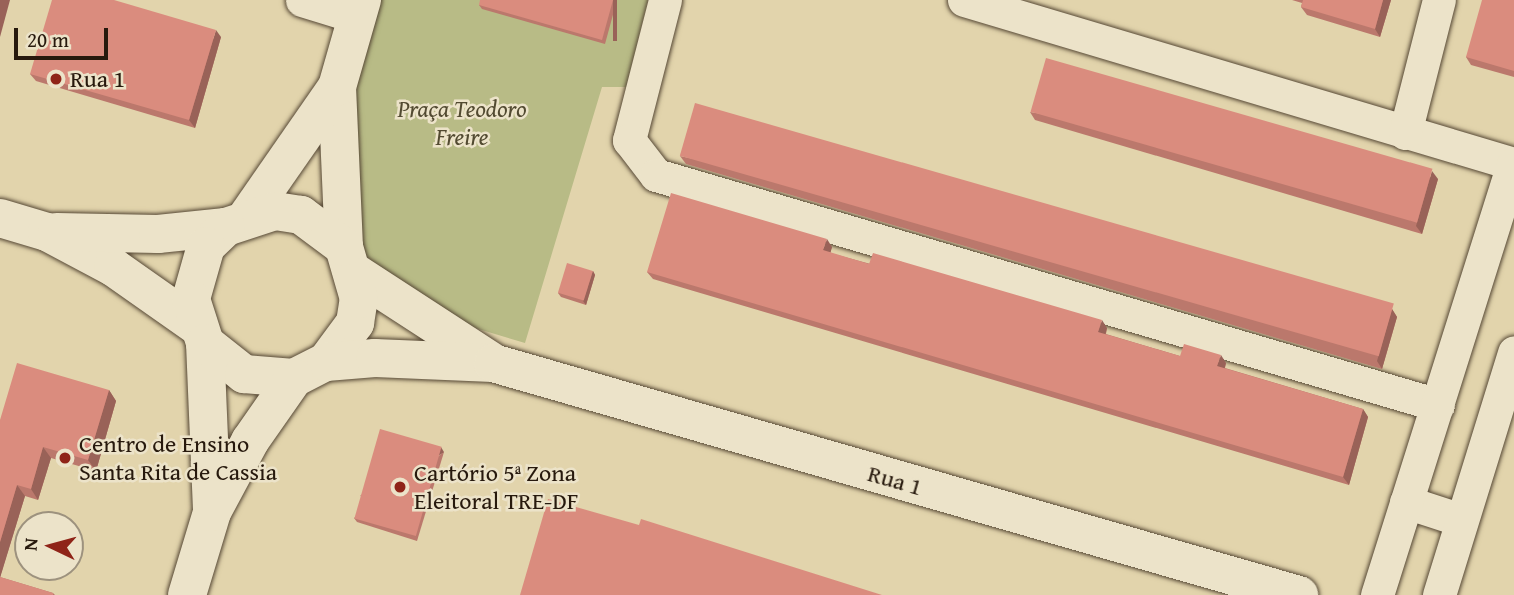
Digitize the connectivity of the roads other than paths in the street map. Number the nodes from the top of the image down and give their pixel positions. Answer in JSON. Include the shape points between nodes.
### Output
{"nodes":[{"id":1,"x":302,"y":0,"type":"edge"},
{"id":2,"x":664,"y":0,"type":"edge"},
{"id":3,"x":964,"y":0,"type":"edge"},
{"id":4,"x":1439,"y":0,"type":"edge"},
{"id":5,"x":1012,"y":7,"type":"edge"},
{"id":6,"x":360,"y":8,"type":"edge"},
{"id":7,"x":337,"y":87,"type":"junction"},
{"id":8,"x":1405,"y":133,"type":"junction"},
{"id":9,"x":1514,"y":164,"type":"edge"},
{"id":10,"x":0,"y":218,"type":"edge"},
{"id":11,"x":237,"y":221,"type":"junction"},
{"id":12,"x":47,"y":232,"type":"junction"},
{"id":13,"x":1502,"y":239,"type":"edge"},
{"id":14,"x":351,"y":261,"type":"junction"},
{"id":15,"x":201,"y":334,"type":"junction"},
{"id":16,"x":1514,"y":352,"type":"edge"},
{"id":17,"x":493,"y":363,"type":"junction"},
{"id":18,"x":310,"y":370,"type":"junction"},
{"id":19,"x":1438,"y":405,"type":"junction"},
{"id":20,"x":1503,"y":423,"type":"edge"},
{"id":21,"x":1406,"y":502,"type":"junction"},
{"id":22,"x":212,"y":512,"type":"junction"},
{"id":23,"x":1461,"y":520,"type":"junction"},
{"id":24,"x":187,"y":595,"type":"edge"},
{"id":25,"x":1299,"y":595,"type":"edge"},
{"id":26,"x":1377,"y":595,"type":"edge"},
{"id":27,"x":1439,"y":595,"type":"edge"}],
"edges":[{"from":1,"to":6,"type":"street"},
{"from":2,"to":19,"type":"street","via":[[629,140],[656,175]]},
{"from":3,"to":5,"type":"street"},
{"from":4,"to":8,"type":"street"},
{"from":5,"to":8,"type":"street"},
{"from":6,"to":7,"type":"street"},
{"from":7,"to":11,"type":"street"},
{"from":7,"to":14,"type":"street"},
{"from":8,"to":9,"type":"street"},
{"from":9,"to":13,"type":"street"},
{"from":10,"to":12,"type":"street"},
{"from":11,"to":12,"type":"street","via":[[158,234]]},
{"from":11,"to":14,"type":"street","via":[[301,215]]},
{"from":11,"to":15,"type":"street","via":[[194,271]]},
{"from":12,"to":15,"type":"street","via":[[164,298]]},
{"from":13,"to":19,"type":"street"},
{"from":14,"to":17,"type":"street"},
{"from":14,"to":18,"type":"street","via":[[355,323]]},
{"from":15,"to":18,"type":"street","via":[[244,374]]},
{"from":15,"to":22,"type":"street"},
{"from":16,"to":20,"type":"street"},
{"from":17,"to":18,"type":"street"},
{"from":17,"to":25,"type":"street","name":"Rua 1"},
{"from":18,"to":22,"type":"street","via":[[250,441]]},
{"from":19,"to":21,"type":"street"},
{"from":20,"to":23,"type":"street"},
{"from":21,"to":23,"type":"street"},
{"from":21,"to":26,"type":"street"},
{"from":22,"to":24,"type":"street"},
{"from":23,"to":27,"type":"street"}]}
